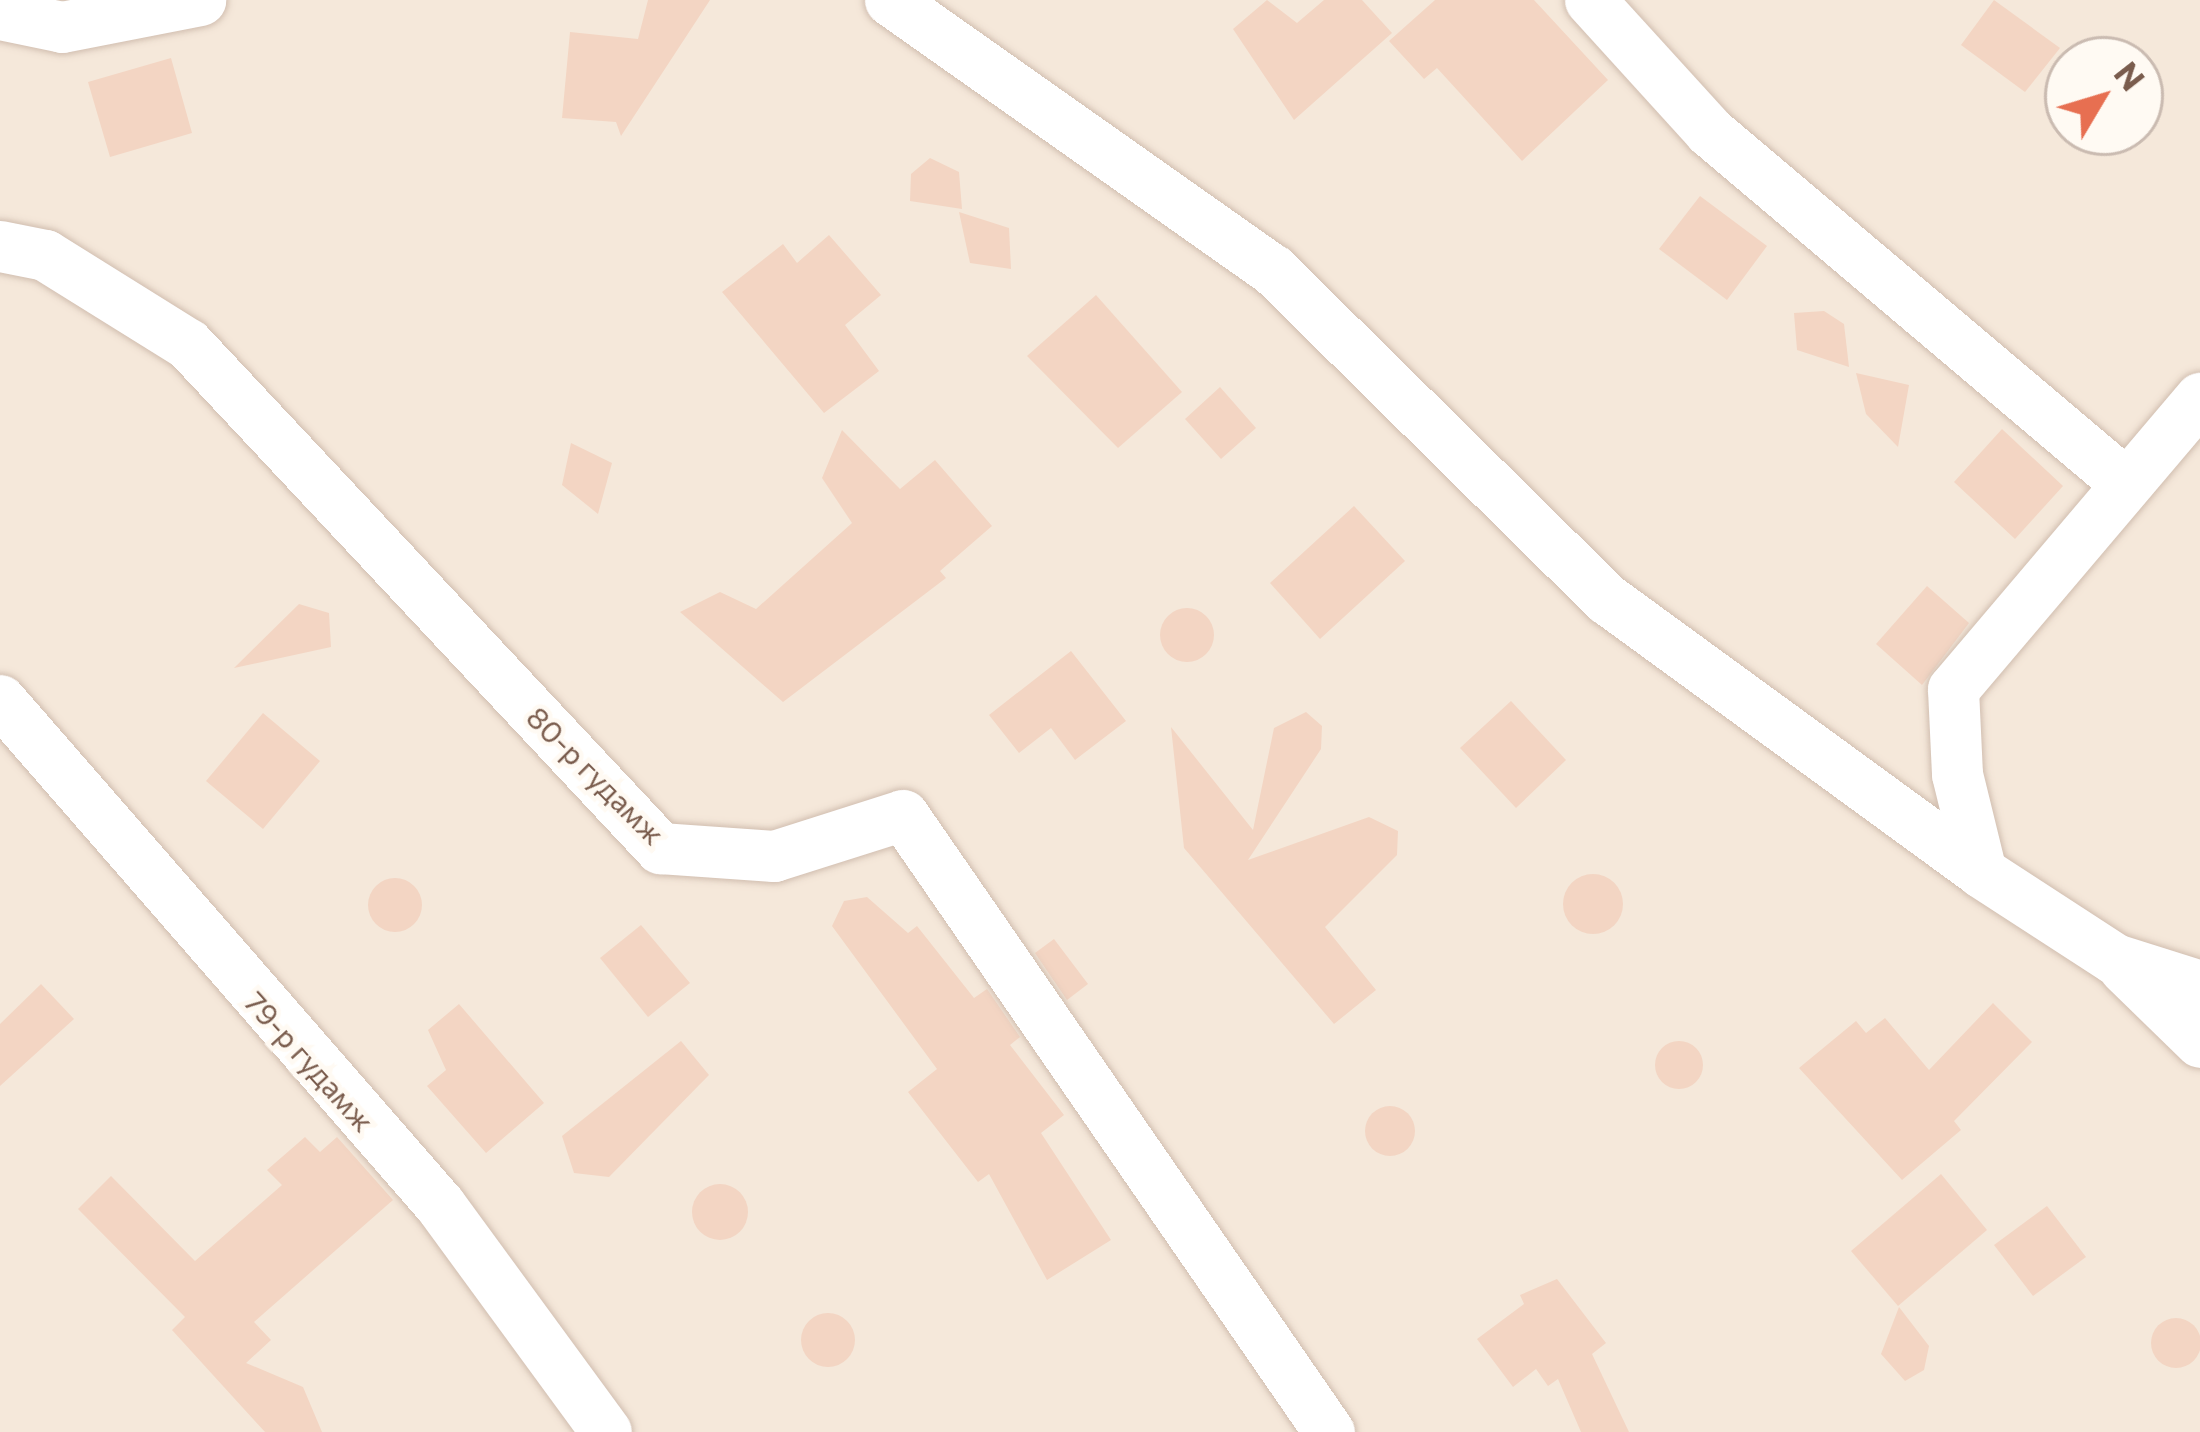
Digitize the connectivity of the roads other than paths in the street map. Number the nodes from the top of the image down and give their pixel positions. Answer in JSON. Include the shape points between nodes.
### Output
{"nodes":[{"id":1,"x":200,"y":0,"type":"edge"},
{"id":2,"x":890,"y":0,"type":"edge"},
{"id":3,"x":1590,"y":0,"type":"edge"},
{"id":4,"x":0,"y":14,"type":"edge"},
{"id":5,"x":0,"y":246,"type":"edge"},
{"id":6,"x":2200,"y":398,"type":"edge"},
{"id":7,"x":2124,"y":482,"type":"junction"},
{"id":8,"x":0,"y":700,"type":"edge"},
{"id":9,"x":1981,"y":872,"type":"junction"},
{"id":10,"x":2115,"y":959,"type":"junction"},
{"id":11,"x":2200,"y":986,"type":"edge"},
{"id":12,"x":2200,"y":1042,"type":"edge"},
{"id":13,"x":606,"y":1432,"type":"edge"},
{"id":14,"x":1329,"y":1432,"type":"edge"}],
"edges":[{"from":1,"to":4,"type":"street","via":[[62,27]]},
{"from":2,"to":9,"type":"street","via":[[1272,269],[1607,598]]},
{"from":3,"to":7,"type":"street","via":[[1709,130]]},
{"from":5,"to":14,"type":"street","name":"80-р гудамж","via":[[45,255],[188,344],[660,848],[775,856],[903,814]]},
{"from":6,"to":7,"type":"street"},
{"from":7,"to":9,"type":"street","via":[[1953,689]]},
{"from":8,"to":13,"type":"street","name":"79-р гудамж","via":[[440,1205]]},
{"from":9,"to":10,"type":"street"},
{"from":10,"to":11,"type":"street"},
{"from":10,"to":12,"type":"street"}]}
